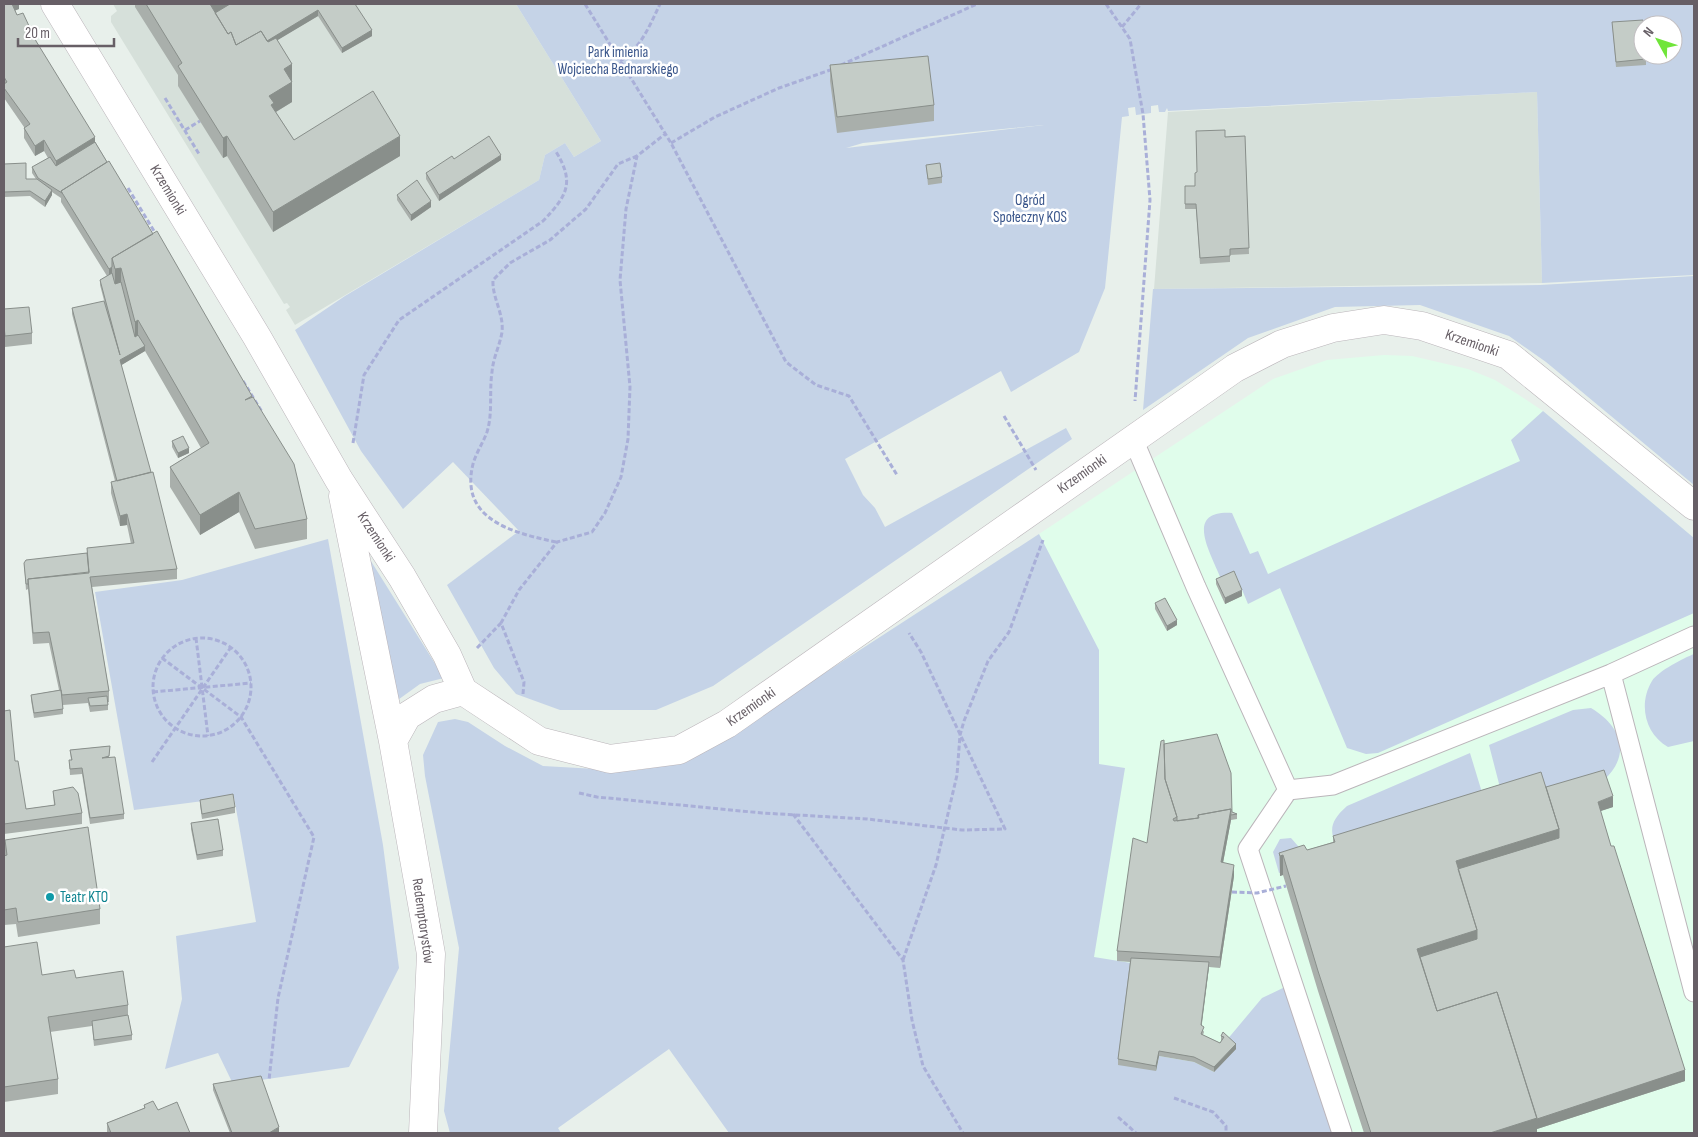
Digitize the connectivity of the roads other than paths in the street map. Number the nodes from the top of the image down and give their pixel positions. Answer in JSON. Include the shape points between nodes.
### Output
{"nodes":[{"id":1,"x":55,"y":4,"type":"edge"},
{"id":2,"x":1133,"y":438,"type":"junction"},
{"id":3,"x":339,"y":480,"type":"junction"},
{"id":4,"x":1694,"y":506,"type":"edge"},
{"id":5,"x":1694,"y":636,"type":"edge"},
{"id":6,"x":1611,"y":674,"type":"junction"},
{"id":7,"x":463,"y":690,"type":"junction"},
{"id":8,"x":393,"y":741,"type":"junction"},
{"id":9,"x":1288,"y":790,"type":"junction"},
{"id":10,"x":1694,"y":992,"type":"edge"},
{"id":11,"x":422,"y":1133,"type":"edge"},
{"id":12,"x":1342,"y":1133,"type":"edge"}],
"edges":[{"from":1,"to":3,"type":"street","name":"Krzemionki","via":[[257,337]]},
{"from":2,"to":4,"type":"street","name":"Krzemionki","via":[[1235,368],[1282,344],[1333,328],[1384,320],[1422,326],[1508,355]]},
{"from":2,"to":7,"type":"street","name":"Krzemionki","via":[[727,724],[679,750],[610,759],[539,741]]},
{"from":2,"to":9,"type":"lane"},
{"from":3,"to":7,"type":"street","name":"Krzemionki","via":[[402,578],[447,655]]},
{"from":3,"to":8,"type":"street","name":"Redemptorystów"},
{"from":5,"to":6,"type":"lane"},
{"from":6,"to":9,"type":"lane","via":[[1333,785]]},
{"from":6,"to":10,"type":"lane"},
{"from":7,"to":8,"type":"street","via":[[434,699],[407,716]]},
{"from":8,"to":11,"type":"street","name":"Redemptorystów","via":[[431,954]]},
{"from":9,"to":12,"type":"lane","via":[[1248,850]]}]}
